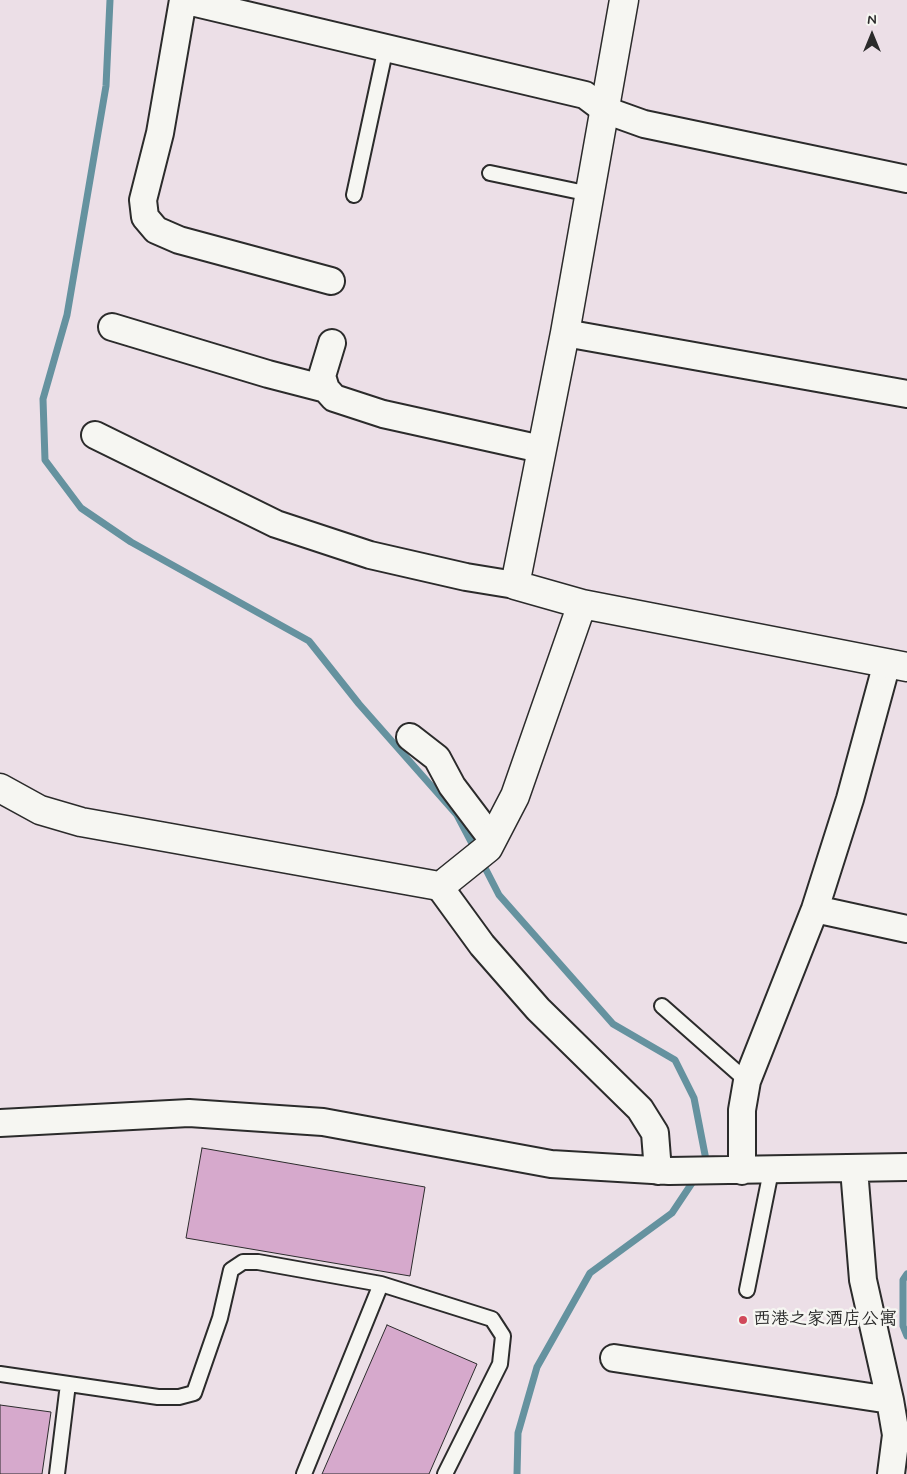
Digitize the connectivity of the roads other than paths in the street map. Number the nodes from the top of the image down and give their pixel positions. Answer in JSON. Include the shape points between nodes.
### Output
{"nodes":[{"id":1,"x":183,"y":0,"type":"edge"},
{"id":2,"x":624,"y":0,"type":"edge"},
{"id":3,"x":386,"y":46,"type":"junction"},
{"id":4,"x":605,"y":110,"type":"junction"},
{"id":5,"x":490,"y":173,"type":"dead end"},
{"id":6,"x":907,"y":179,"type":"edge"},
{"id":7,"x":590,"y":194,"type":"junction"},
{"id":8,"x":354,"y":195,"type":"dead end"},
{"id":9,"x":331,"y":281,"type":"dead end"},
{"id":10,"x":112,"y":327,"type":"dead end"},
{"id":11,"x":565,"y":333,"type":"junction"},
{"id":12,"x":332,"y":343,"type":"dead end"},
{"id":13,"x":326,"y":389,"type":"junction"},
{"id":14,"x":907,"y":394,"type":"edge"},
{"id":15,"x":95,"y":435,"type":"dead end"},
{"id":16,"x":541,"y":449,"type":"junction"},
{"id":17,"x":515,"y":585,"type":"junction"},
{"id":18,"x":582,"y":604,"type":"junction"},
{"id":19,"x":897,"y":665,"type":"edge"},
{"id":20,"x":410,"y":737,"type":"dead end"},
{"id":21,"x":0,"y":788,"type":"edge"},
{"id":22,"x":490,"y":844,"type":"junction"},
{"id":23,"x":443,"y":883,"type":"junction"},
{"id":24,"x":815,"y":909,"type":"junction"},
{"id":25,"x":907,"y":929,"type":"edge"},
{"id":26,"x":662,"y":1006,"type":"dead end"},
{"id":27,"x":747,"y":1081,"type":"junction"},
{"id":28,"x":0,"y":1123,"type":"edge"},
{"id":29,"x":907,"y":1167,"type":"edge"},
{"id":30,"x":854,"y":1169,"type":"junction"},
{"id":31,"x":664,"y":1171,"type":"junction"},
{"id":32,"x":731,"y":1171,"type":"junction"},
{"id":33,"x":771,"y":1171,"type":"junction"},
{"id":34,"x":381,"y":1284,"type":"junction"},
{"id":35,"x":747,"y":1290,"type":"dead end"},
{"id":36,"x":614,"y":1358,"type":"dead end"},
{"id":37,"x":0,"y":1374,"type":"edge"},
{"id":38,"x":68,"y":1384,"type":"junction"},
{"id":39,"x":890,"y":1400,"type":"junction"},
{"id":40,"x":57,"y":1474,"type":"edge"},
{"id":41,"x":304,"y":1474,"type":"edge"},
{"id":42,"x":445,"y":1474,"type":"edge"},
{"id":43,"x":891,"y":1474,"type":"edge"}],
"edges":[{"from":1,"to":3,"type":"street"},
{"from":1,"to":9,"type":"street","via":[[160,133],[143,200],[145,216],[156,230],[179,240]]},
{"from":2,"to":4,"type":"street"},
{"from":3,"to":4,"type":"street","via":[[586,95]]},
{"from":3,"to":8,"type":"lane"},
{"from":4,"to":6,"type":"street","via":[[644,124]]},
{"from":4,"to":7,"type":"street"},
{"from":5,"to":7,"type":"lane"},
{"from":7,"to":11,"type":"street"},
{"from":10,"to":13,"type":"street"},
{"from":11,"to":14,"type":"street"},
{"from":11,"to":16,"type":"street"},
{"from":12,"to":13,"type":"street","via":[[322,376]]},
{"from":13,"to":16,"type":"street","via":[[334,398],[382,414]]},
{"from":15,"to":17,"type":"street","via":[[276,524],[370,555]]},
{"from":16,"to":17,"type":"street"},
{"from":17,"to":18,"type":"street"},
{"from":18,"to":19,"type":"street"},
{"from":18,"to":22,"type":"street","via":[[515,796]]},
{"from":19,"to":24,"type":"street"},
{"from":20,"to":22,"type":"street","via":[[437,758]]},
{"from":21,"to":23,"type":"street","via":[[40,810],[81,822]]},
{"from":22,"to":23,"type":"street"},
{"from":23,"to":31,"type":"street","via":[[482,945],[538,1009],[640,1109],[655,1133]]},
{"from":24,"to":25,"type":"street"},
{"from":24,"to":27,"type":"street"},
{"from":26,"to":27,"type":"lane"},
{"from":27,"to":32,"type":"street"},
{"from":28,"to":31,"type":"street","via":[[188,1113],[323,1122],[552,1164]]},
{"from":29,"to":30,"type":"street"},
{"from":30,"to":33,"type":"street"},
{"from":30,"to":39,"type":"street","via":[[863,1280]]},
{"from":31,"to":32,"type":"street"},
{"from":32,"to":33,"type":"street"},
{"from":33,"to":35,"type":"lane"},
{"from":34,"to":38,"type":"lane","via":[[243,1262],[231,1270],[220,1318],[194,1393],[158,1397]]},
{"from":34,"to":41,"type":"lane"},
{"from":34,"to":42,"type":"lane","via":[[492,1319],[503,1336],[500,1364]]},
{"from":36,"to":39,"type":"street"},
{"from":37,"to":38,"type":"lane"},
{"from":38,"to":40,"type":"lane"},
{"from":39,"to":43,"type":"street","via":[[896,1435]]}]}
